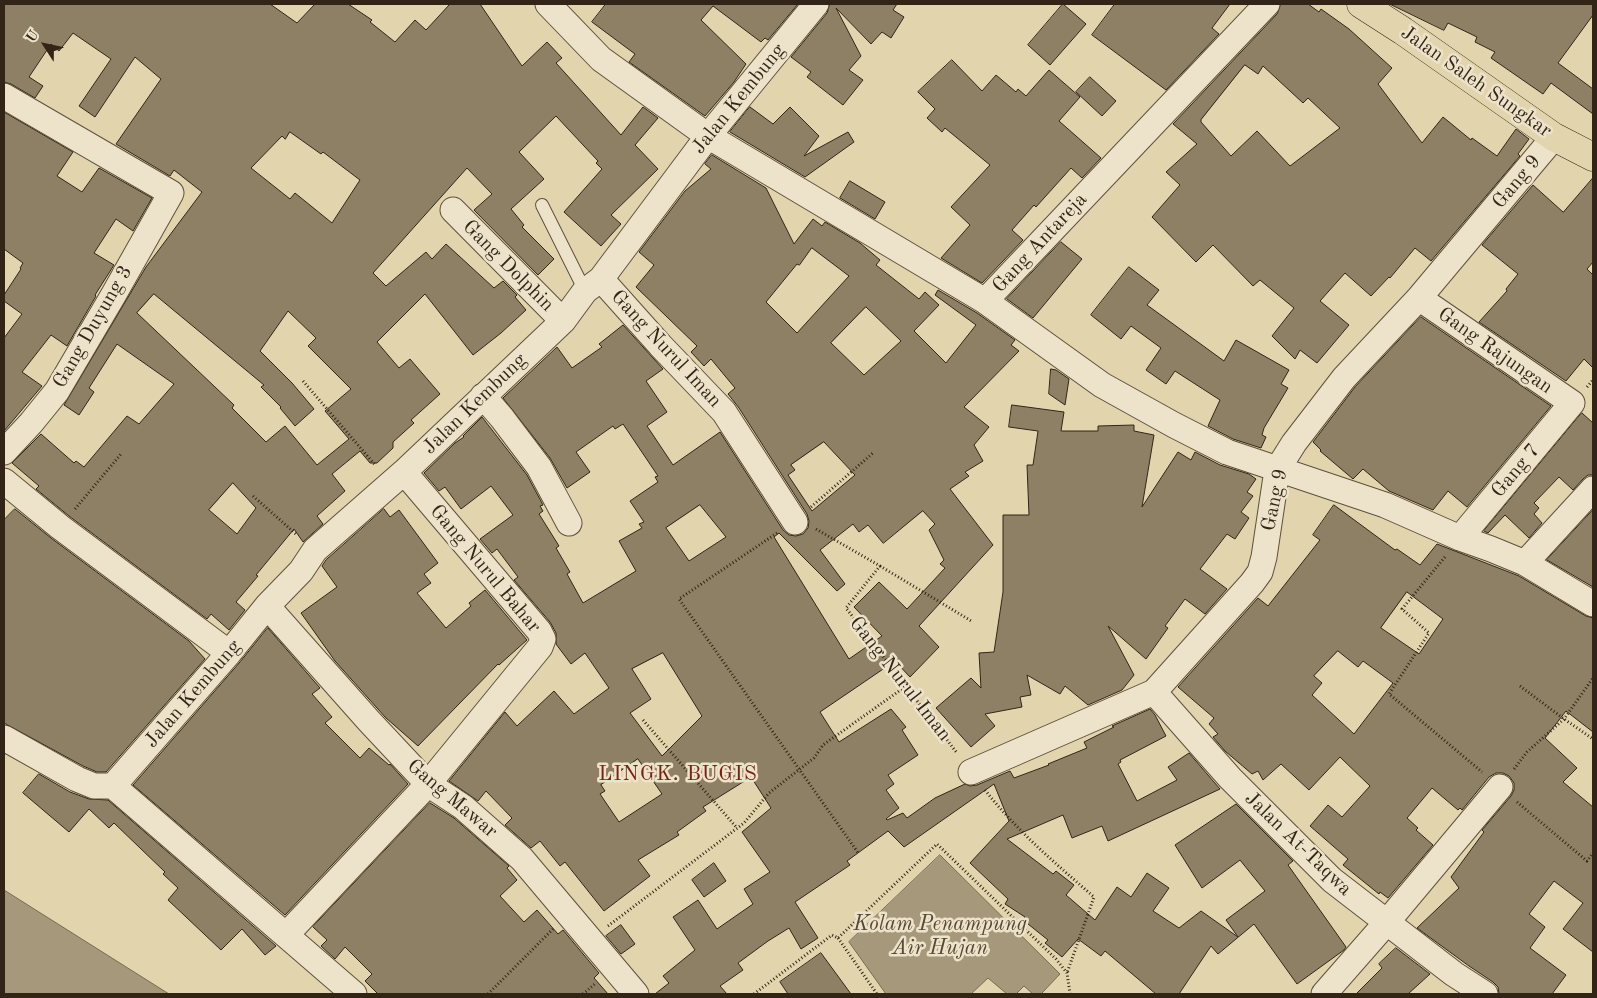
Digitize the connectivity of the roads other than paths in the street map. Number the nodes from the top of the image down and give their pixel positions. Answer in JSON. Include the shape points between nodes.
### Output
{"nodes":[{"id":1,"x":548,"y":4,"type":"edge"},
{"id":2,"x":816,"y":4,"type":"edge"},
{"id":3,"x":1267,"y":4,"type":"edge"},
{"id":4,"x":1361,"y":4,"type":"edge"},
{"id":5,"x":4,"y":96,"type":"edge"},
{"id":6,"x":708,"y":136,"type":"junction"},
{"id":7,"x":1554,"y":137,"type":"junction"},
{"id":8,"x":1593,"y":158,"type":"edge"},
{"id":9,"x":542,"y":204,"type":"dead end"},
{"id":10,"x":453,"y":210,"type":"dead end"},
{"id":11,"x":593,"y":285,"type":"junction"},
{"id":12,"x":1419,"y":298,"type":"junction"},
{"id":13,"x":985,"y":301,"type":"junction"},
{"id":14,"x":562,"y":321,"type":"junction"},
{"id":15,"x":483,"y":396,"type":"junction"},
{"id":16,"x":1572,"y":404,"type":"joint"},
{"id":17,"x":4,"y":452,"type":"edge"},
{"id":18,"x":1277,"y":470,"type":"junction"},
{"id":19,"x":397,"y":478,"type":"junction"},
{"id":20,"x":4,"y":481,"type":"edge"},
{"id":21,"x":1593,"y":489,"type":"edge"},
{"id":22,"x":796,"y":520,"type":"road end"},
{"id":23,"x":569,"y":522,"type":"dead end"},
{"id":24,"x":1460,"y":538,"type":"junction"},
{"id":25,"x":1525,"y":563,"type":"junction"},
{"id":26,"x":1593,"y":604,"type":"edge"},
{"id":27,"x":267,"y":606,"type":"junction"},
{"id":28,"x":229,"y":653,"type":"junction"},
{"id":29,"x":1154,"y":692,"type":"junction"},
{"id":30,"x":4,"y":738,"type":"edge"},
{"id":31,"x":971,"y":772,"type":"road end"},
{"id":32,"x":428,"y":784,"type":"junction"},
{"id":33,"x":113,"y":786,"type":"junction"},
{"id":34,"x":1500,"y":787,"type":"road end"},
{"id":35,"x":1387,"y":922,"type":"junction"},
{"id":36,"x":286,"y":935,"type":"junction"},
{"id":37,"x":354,"y":994,"type":"edge"},
{"id":38,"x":636,"y":994,"type":"edge"},
{"id":39,"x":1324,"y":994,"type":"edge"},
{"id":40,"x":1485,"y":994,"type":"edge"}],
"edges":[{"from":1,"to":6,"type":"street","via":[[601,59]]},
{"from":2,"to":6,"type":"street","name":"Jalan Kembung"},
{"from":3,"to":13,"type":"street","name":"Gang Antareja"},
{"from":4,"to":7,"type":"highway","name":"Jalan Saleh Sungkar"},
{"from":5,"to":17,"type":"street","name":"Gang Duyung 3","via":[[171,193],[57,391]]},
{"from":6,"to":11,"type":"street","name":"Jalan Kembung"},
{"from":6,"to":13,"type":"street"},
{"from":7,"to":8,"type":"highway","name":"Jalan Saleh Sungkar"},
{"from":7,"to":12,"type":"street","name":"Gang 9"},
{"from":9,"to":11,"type":"lane"},
{"from":10,"to":14,"type":"street","name":"Gang Dolphin"},
{"from":11,"to":14,"type":"street","name":"Jalan Kembung"},
{"from":11,"to":22,"type":"street","name":"Gang Nurul Iman","via":[[660,345],[724,412]]},
{"from":12,"to":16,"type":"street","name":"Gang Rajungan"},
{"from":12,"to":18,"type":"street","name":"Gang 9","via":[[1344,378]]},
{"from":13,"to":18,"type":"street","name":"Gang Antareja","via":[[1102,384],[1227,452]]},
{"from":14,"to":15,"type":"street","name":"Jalan Kembung"},
{"from":15,"to":19,"type":"street","name":"Jalan Kembung"},
{"from":15,"to":23,"type":"street","via":[[539,467]]},
{"from":16,"to":24,"type":"street","name":"Gang 7"},
{"from":18,"to":24,"type":"street","name":"Gang Antareja","via":[[1385,505]]},
{"from":18,"to":29,"type":"street","name":"Gang 9","via":[[1260,572]]},
{"from":19,"to":27,"type":"street","name":"Jalan Kembung","via":[[315,550],[301,571]]},
{"from":19,"to":32,"type":"street","name":"Gang Nurul Bahar","via":[[543,639],[540,648]]},
{"from":20,"to":28,"type":"street","via":[[60,527]]},
{"from":21,"to":25,"type":"street"},
{"from":24,"to":25,"type":"street","name":"Gang Antareja"},
{"from":25,"to":26,"type":"street","name":"Gang Antareja"},
{"from":27,"to":28,"type":"street","name":"Jalan Kembung"},
{"from":27,"to":32,"type":"street","name":"Gang Mawar"},
{"from":28,"to":33,"type":"street","name":"Jalan Kembung"},
{"from":29,"to":31,"type":"street","name":"Gang 9"},
{"from":29,"to":35,"type":"street","name":"Jalan At-Taqwa","via":[[1230,778],[1297,846],[1332,880]]},
{"from":30,"to":33,"type":"street","via":[[77,779],[94,786]]},
{"from":32,"to":36,"type":"street"},
{"from":32,"to":38,"type":"street","name":"Gang Mawar","via":[[462,807],[522,859]]},
{"from":33,"to":36,"type":"street"},
{"from":34,"to":35,"type":"street"},
{"from":35,"to":39,"type":"street"},
{"from":35,"to":40,"type":"street","name":"Jalan At-Taqwa"},
{"from":36,"to":37,"type":"street"}]}
